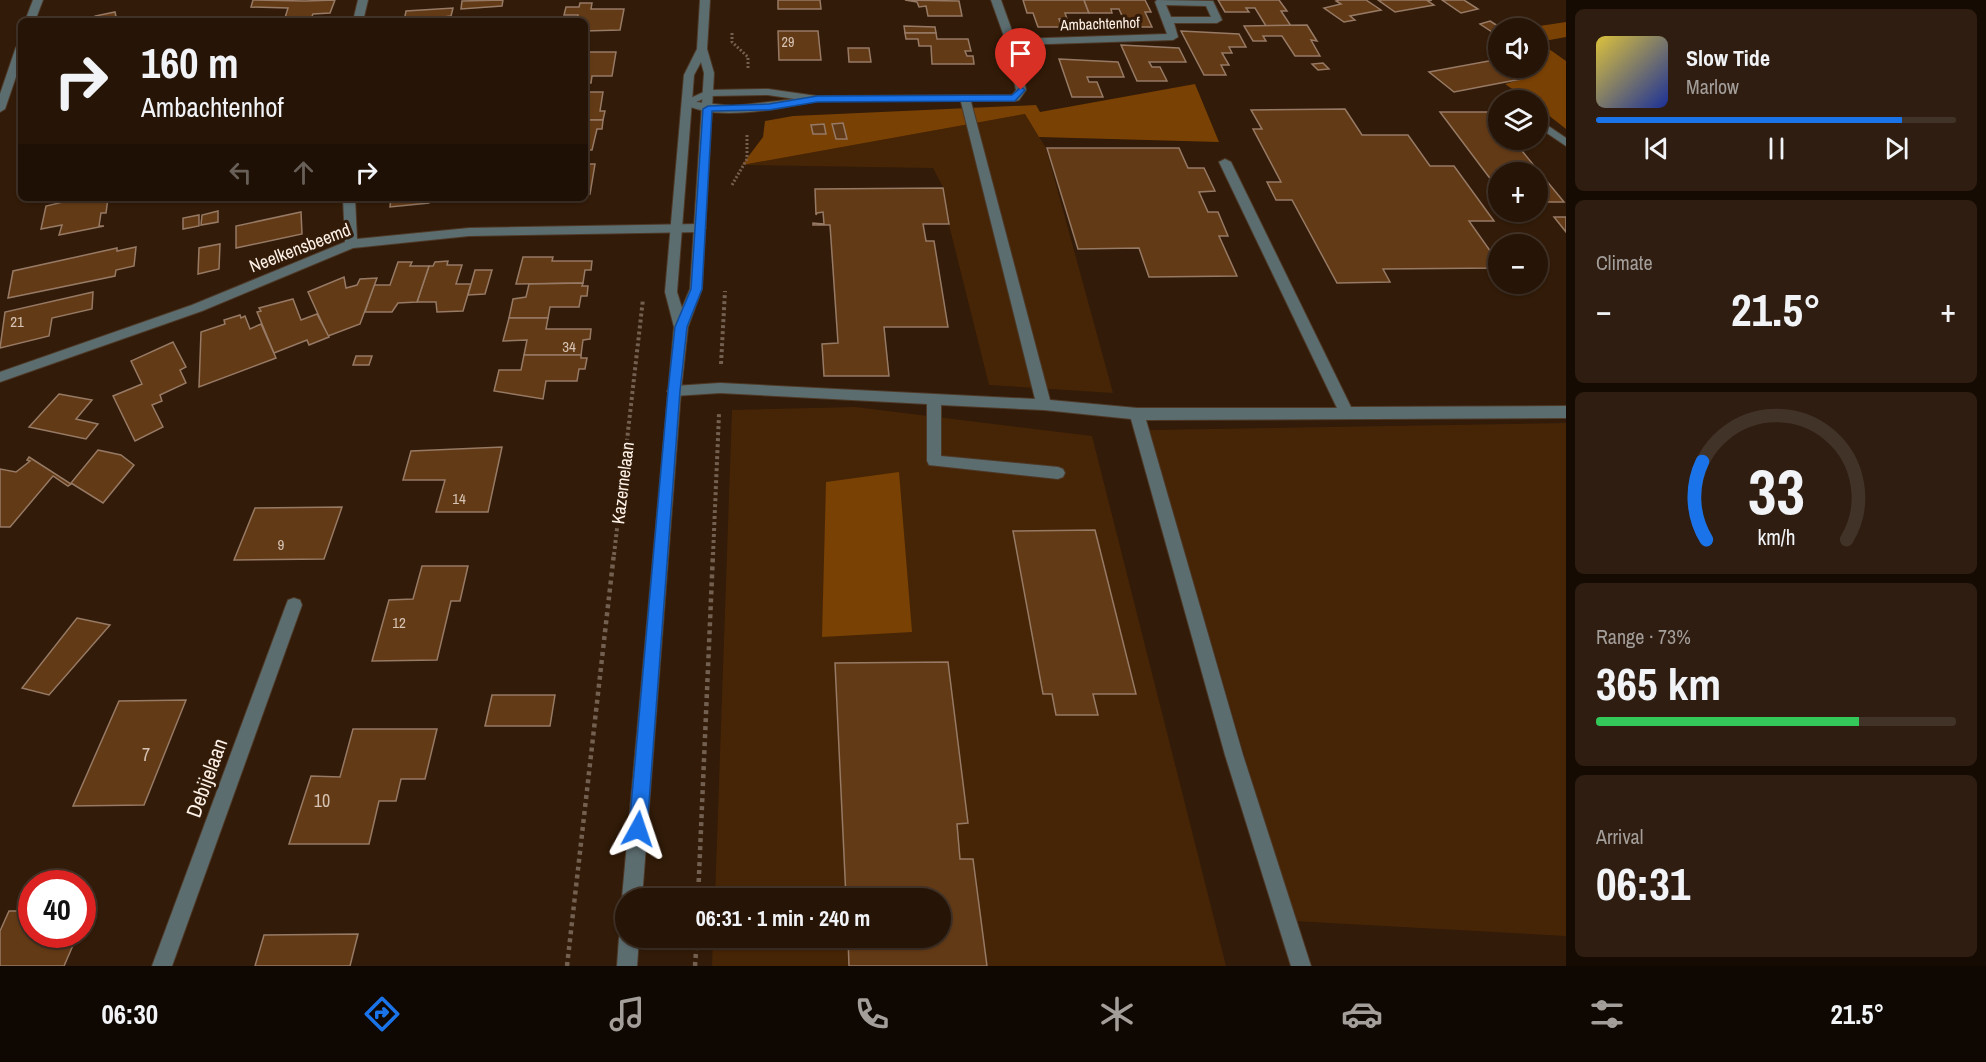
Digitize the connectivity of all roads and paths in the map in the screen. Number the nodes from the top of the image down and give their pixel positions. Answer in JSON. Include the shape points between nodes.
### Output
{"nodes":[{"id":1,"x":38,"y":0,"type":"edge"},
{"id":2,"x":363,"y":0,"type":"edge"},
{"id":3,"x":705,"y":0,"type":"edge"},
{"id":4,"x":996,"y":0,"type":"edge"},
{"id":5,"x":31,"y":18,"type":"edge"},
{"id":6,"x":359,"y":18,"type":"edge"},
{"id":7,"x":1168,"y":20,"type":"junction"},
{"id":8,"x":732,"y":32,"type":"dead end"},
{"id":9,"x":1011,"y":42,"type":"junction"},
{"id":10,"x":702,"y":49,"type":"junction"},
{"id":11,"x":18,"y":56,"type":"edge"},
{"id":12,"x":13,"y":70,"type":"junction"},
{"id":13,"x":0,"y":73,"type":"edge"},
{"id":14,"x":748,"y":92,"type":"junction"},
{"id":15,"x":708,"y":93,"type":"junction"},
{"id":16,"x":964,"y":98,"type":"junction"},
{"id":17,"x":817,"y":99,"type":"junction"},
{"id":18,"x":687,"y":102,"type":"junction"},
{"id":19,"x":748,"y":108,"type":"junction"},
{"id":20,"x":0,"y":109,"type":"edge"},
{"id":21,"x":708,"y":109,"type":"junction"},
{"id":22,"x":1548,"y":130,"type":"edge"},
{"id":23,"x":1566,"y":143,"type":"edge"},
{"id":24,"x":1226,"y":162,"type":"dead end"},
{"id":25,"x":731,"y":193,"type":"dead end"},
{"id":26,"x":349,"y":201,"type":"edge"},
{"id":27,"x":676,"y":228,"type":"junction"},
{"id":28,"x":700,"y":228,"type":"junction"},
{"id":29,"x":351,"y":244,"type":"junction"},
{"id":30,"x":726,"y":284,"type":"dead end"},
{"id":31,"x":643,"y":296,"type":"dead end"},
{"id":32,"x":681,"y":327,"type":"junction"},
{"id":33,"x":0,"y":377,"type":"edge"},
{"id":34,"x":720,"y":388,"type":"junction"},
{"id":35,"x":674,"y":391,"type":"junction"},
{"id":36,"x":934,"y":399,"type":"junction"},
{"id":37,"x":1044,"y":405,"type":"junction"},
{"id":38,"x":1566,"y":412,"type":"edge"},
{"id":39,"x":1347,"y":413,"type":"junction"},
{"id":40,"x":1137,"y":414,"type":"junction"},
{"id":41,"x":1058,"y":473,"type":"dead end"},
{"id":42,"x":294,"y":605,"type":"dead end"},
{"id":43,"x":633,"y":888,"type":"edge"},
{"id":44,"x":698,"y":888,"type":"edge"},
{"id":45,"x":628,"y":948,"type":"edge"},
{"id":46,"x":696,"y":948,"type":"edge"},
{"id":47,"x":162,"y":966,"type":"edge"},
{"id":48,"x":567,"y":966,"type":"edge"},
{"id":49,"x":627,"y":966,"type":"edge"},
{"id":50,"x":695,"y":966,"type":"edge"},
{"id":51,"x":1301,"y":966,"type":"edge"}],
"edges":[{"from":1,"to":5,"type":"street"},
{"from":2,"to":6,"type":"street"},
{"from":3,"to":10,"type":"street"},
{"from":4,"to":9,"type":"street"},
{"from":7,"to":7,"type":"street","name":"Ambachtenhof","via":[[1160,2],[1210,3],[1217,20]]},
{"from":7,"to":9,"type":"street","name":"Ambachtenhof","via":[[1173,37]]},
{"from":8,"to":14,"type":"path","via":[[732,42],[748,57]]},
{"from":9,"to":16,"type":"street","via":[[1021,90],[1015,98]]},
{"from":10,"to":15,"type":"street","via":[[710,73]]},
{"from":10,"to":18,"type":"street","via":[[689,75]]},
{"from":11,"to":12,"type":"street"},
{"from":12,"to":13,"type":"street"},
{"from":12,"to":20,"type":"street"},
{"from":14,"to":15,"type":"street"},
{"from":14,"to":17,"type":"street"},
{"from":15,"to":18,"type":"street"},
{"from":15,"to":21,"type":"street"},
{"from":16,"to":17,"type":"street"},
{"from":16,"to":37,"type":"street"},
{"from":17,"to":19,"type":"street"},
{"from":18,"to":21,"type":"street"},
{"from":18,"to":27,"type":"street"},
{"from":19,"to":21,"type":"street"},
{"from":19,"to":25,"type":"path","via":[[747,159],[732,182]]},
{"from":21,"to":28,"type":"street"},
{"from":22,"to":23,"type":"street"},
{"from":24,"to":39,"type":"street"},
{"from":26,"to":29,"type":"street"},
{"from":27,"to":28,"type":"street","name":"Neelkensbeemd"},
{"from":27,"to":29,"type":"street","name":"Neelkensbeemd","via":[[469,232]]},
{"from":27,"to":32,"type":"street","via":[[671,292]]},
{"from":28,"to":32,"type":"street","via":[[696,289]]},
{"from":29,"to":33,"type":"street","name":"Neelkensbeemd","via":[[197,308]]},
{"from":30,"to":34,"type":"path"},
{"from":31,"to":48,"type":"path","name":"Kazernelaan"},
{"from":32,"to":35,"type":"street"},
{"from":34,"to":35,"type":"street"},
{"from":34,"to":36,"type":"street"},
{"from":34,"to":44,"type":"path"},
{"from":35,"to":43,"type":"street"},
{"from":36,"to":37,"type":"street"},
{"from":36,"to":41,"type":"street","via":[[934,461]]},
{"from":37,"to":40,"type":"street"},
{"from":38,"to":39,"type":"street"},
{"from":39,"to":40,"type":"street"},
{"from":40,"to":51,"type":"street","via":[[1234,755]]},
{"from":42,"to":47,"type":"street","name":"Debijelaan"},
{"from":45,"to":49,"type":"street"},
{"from":46,"to":50,"type":"path"}]}
